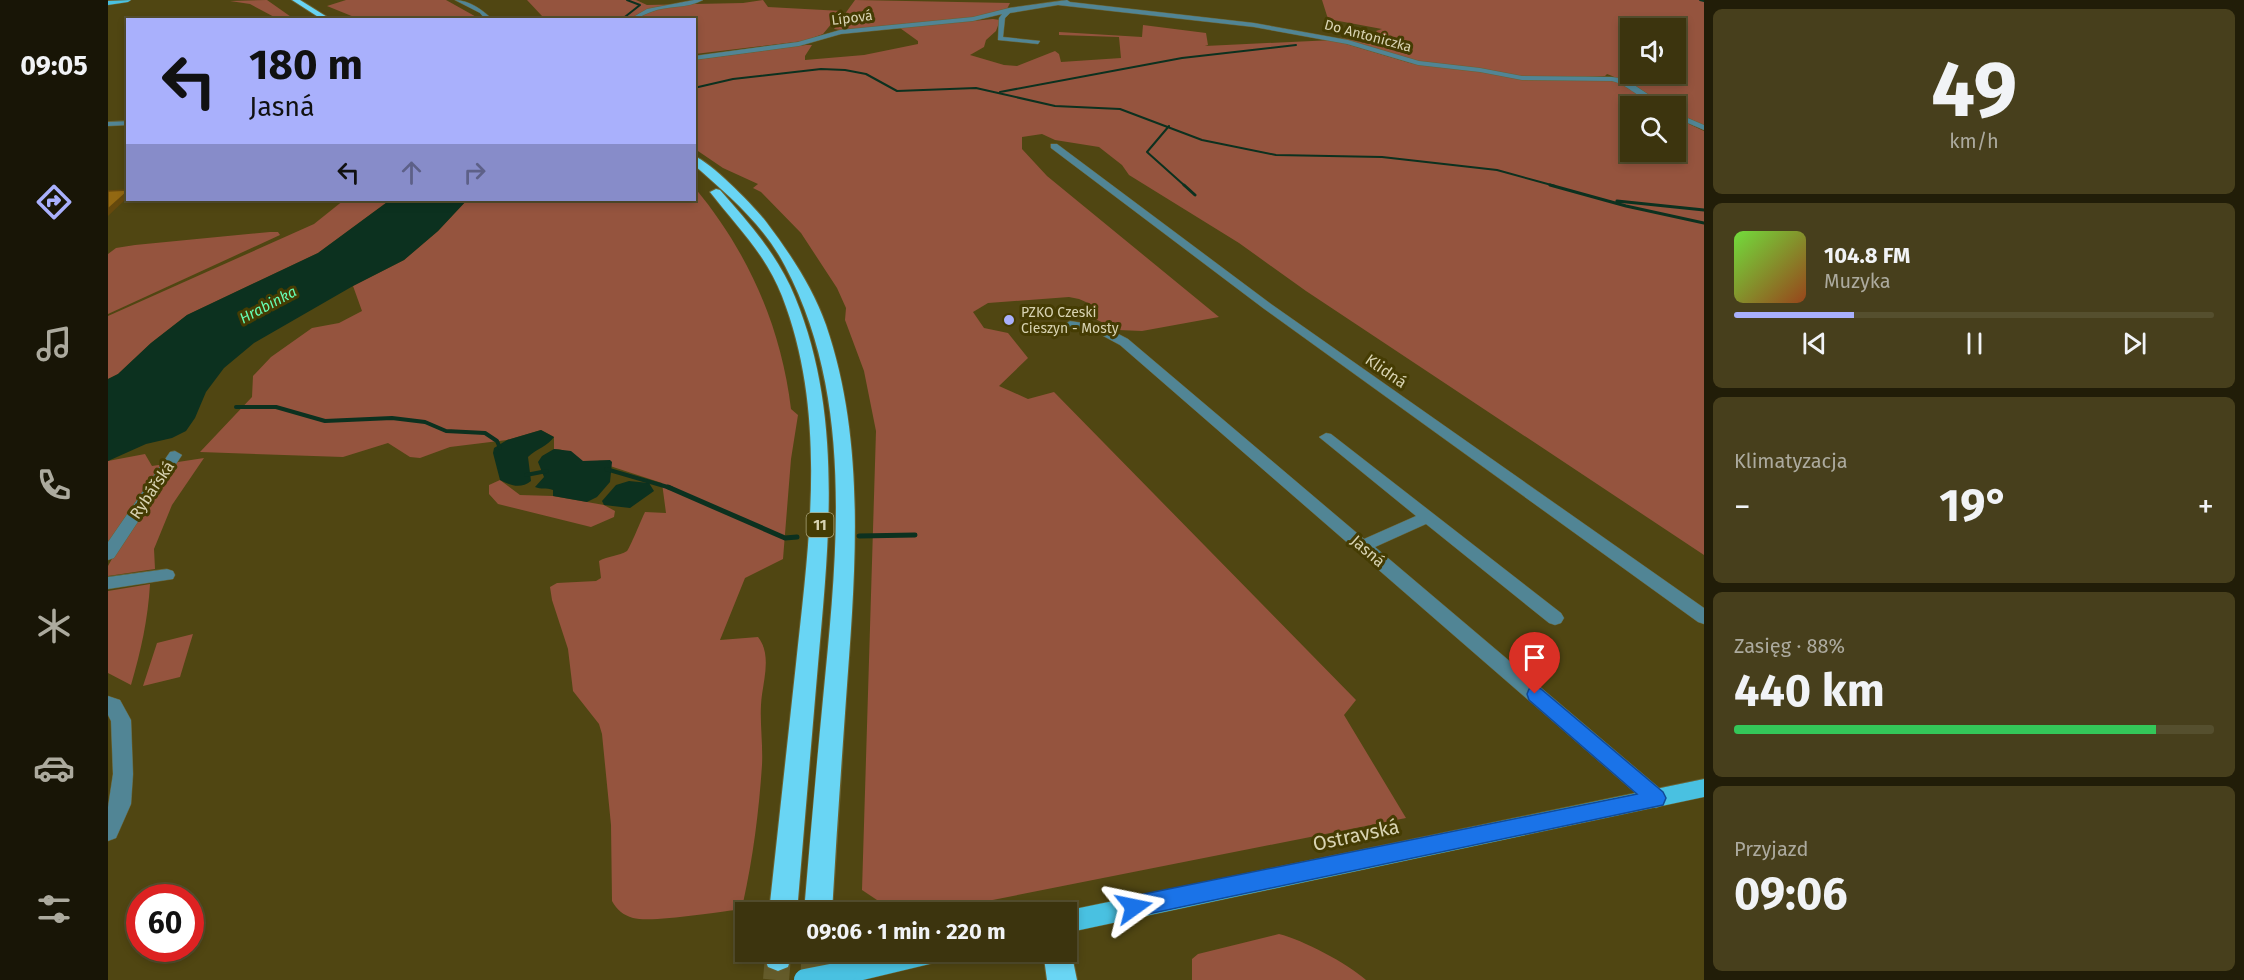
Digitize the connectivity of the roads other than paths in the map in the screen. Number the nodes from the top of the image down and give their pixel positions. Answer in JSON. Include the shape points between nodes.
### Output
{"nodes":[{"id":1,"x":128,"y":0,"type":"edge"},
{"id":2,"x":295,"y":0,"type":"edge"},
{"id":3,"x":458,"y":0,"type":"edge"},
{"id":4,"x":700,"y":0,"type":"edge"},
{"id":5,"x":1016,"y":0,"type":"edge"},
{"id":6,"x":1085,"y":0,"type":"edge"},
{"id":7,"x":284,"y":1,"type":"edge"},
{"id":8,"x":1068,"y":1,"type":"edge"},
{"id":9,"x":108,"y":3,"type":"edge"},
{"id":10,"x":1059,"y":3,"type":"junction"},
{"id":11,"x":1007,"y":13,"type":"junction"},
{"id":12,"x":312,"y":18,"type":"edge"},
{"id":13,"x":326,"y":18,"type":"edge"},
{"id":14,"x":488,"y":18,"type":"edge"},
{"id":15,"x":633,"y":18,"type":"edge"},
{"id":16,"x":1038,"y":42,"type":"dead end"},
{"id":17,"x":696,"y":58,"type":"edge"},
{"id":18,"x":1646,"y":96,"type":"edge"},
{"id":19,"x":1686,"y":120,"type":"edge"},
{"id":20,"x":126,"y":123,"type":"edge"},
{"id":21,"x":108,"y":124,"type":"edge"},
{"id":22,"x":1704,"y":128,"type":"edge"},
{"id":23,"x":1054,"y":146,"type":"dead end"},
{"id":24,"x":696,"y":161,"type":"edge"},
{"id":25,"x":696,"y":175,"type":"edge"},
{"id":26,"x":1070,"y":325,"type":"dead end"},
{"id":27,"x":1326,"y":437,"type":"dead end"},
{"id":28,"x":175,"y":456,"type":"dead end"},
{"id":29,"x":1427,"y":517,"type":"junction"},
{"id":30,"x":1363,"y":546,"type":"junction"},
{"id":31,"x":108,"y":554,"type":"edge"},
{"id":32,"x":167,"y":576,"type":"dead end"},
{"id":33,"x":108,"y":583,"type":"edge"},
{"id":34,"x":1704,"y":616,"type":"edge"},
{"id":35,"x":1555,"y":618,"type":"dead end"},
{"id":36,"x":108,"y":704,"type":"edge"},
{"id":37,"x":1704,"y":788,"type":"edge"},
{"id":38,"x":1656,"y":798,"type":"junction"},
{"id":39,"x":108,"y":831,"type":"edge"},
{"id":40,"x":784,"y":902,"type":"edge"},
{"id":41,"x":819,"y":902,"type":"edge"},
{"id":42,"x":1077,"y":919,"type":"edge"},
{"id":43,"x":888,"y":962,"type":"edge"},
{"id":44,"x":1059,"y":962,"type":"edge"},
{"id":45,"x":805,"y":980,"type":"edge"},
{"id":46,"x":1062,"y":980,"type":"edge"}],
"edges":[{"from":1,"to":9,"type":"main road"},
{"from":2,"to":13,"type":"highway"},
{"from":3,"to":14,"type":"street"},
{"from":4,"to":15,"type":"street","via":[[652,4]]},
{"from":5,"to":11,"type":"street"},
{"from":6,"to":8,"type":"street","name":"Lípová"},
{"from":7,"to":12,"type":"highway"},
{"from":8,"to":10,"type":"street","name":"Lípová"},
{"from":10,"to":11,"type":"street","name":"Lípová"},
{"from":10,"to":18,"type":"street","name":"Do Antoniczka","via":[[1264,26],[1348,42],[1418,63],[1522,78],[1612,79]]},
{"from":11,"to":16,"type":"street","via":[[1002,18],[1000,39]]},
{"from":11,"to":17,"type":"street","name":"Lípová","via":[[840,32],[800,44]]},
{"from":19,"to":22,"type":"street"},
{"from":20,"to":21,"type":"street"},
{"from":23,"to":34,"type":"street","name":"Klidná","via":[[1267,306]]},
{"from":24,"to":41,"type":"highway","number":"11","via":[[745,203],[779,244],[812,305],[835,379],[843,427],[844,534]]},
{"from":25,"to":40,"type":"highway","number":"11","via":[[743,221],[780,278],[803,336],[818,410],[819,533]]},
{"from":26,"to":30,"type":"street","name":"Jasná","via":[[1092,325],[1124,342]]},
{"from":27,"to":29,"type":"street"},
{"from":28,"to":31,"type":"street","name":"Rybářská"},
{"from":29,"to":30,"type":"street"},
{"from":29,"to":35,"type":"street"},
{"from":30,"to":38,"type":"street","name":"Jasná"},
{"from":32,"to":33,"type":"street"},
{"from":36,"to":39,"type":"street","via":[[121,720],[123,774],[120,804]]},
{"from":37,"to":38,"type":"main road","name":"Ostravská"},
{"from":38,"to":42,"type":"main road","name":"Ostravská"},
{"from":43,"to":45,"type":"main road","bridge":true},
{"from":44,"to":46,"type":"highway"}]}
